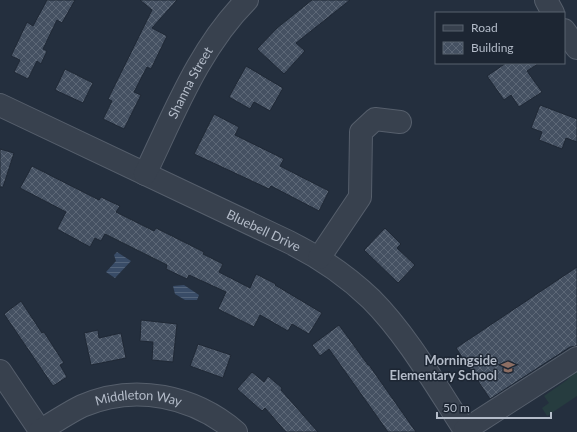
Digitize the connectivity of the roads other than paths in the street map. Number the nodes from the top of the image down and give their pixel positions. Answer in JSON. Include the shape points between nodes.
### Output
{"nodes":[{"id":1,"x":247,"y":0,"type":"edge"},
{"id":2,"x":546,"y":0,"type":"edge"},
{"id":3,"x":552,"y":12,"type":"edge"},
{"id":4,"x":565,"y":31,"type":"edge"},
{"id":5,"x":577,"y":48,"type":"edge"},
{"id":6,"x":0,"y":105,"type":"edge"},
{"id":7,"x":400,"y":122,"type":"dead end"},
{"id":8,"x":145,"y":174,"type":"junction"},
{"id":9,"x":319,"y":258,"type":"junction"},
{"id":10,"x":577,"y":358,"type":"edge"},
{"id":11,"x":0,"y":371,"type":"edge"},
{"id":12,"x":40,"y":431,"type":"edge"},
{"id":13,"x":466,"y":431,"type":"edge"},
{"id":14,"x":236,"y":432,"type":"edge"}],
"edges":[{"from":1,"to":8,"type":"street","name":"Shanna Street","via":[[225,24],[202,59]]},
{"from":2,"to":3,"type":"street"},
{"from":4,"to":5,"type":"street"},
{"from":6,"to":8,"type":"street","name":"Bluebell Drive"},
{"from":7,"to":9,"type":"street","via":[[375,119],[360,132],[360,197]]},
{"from":8,"to":9,"type":"street","name":"Bluebell Drive"},
{"from":9,"to":13,"type":"street","name":"Bluebell Drive","via":[[360,289],[385,314]]},
{"from":10,"to":13,"type":"street"},
{"from":11,"to":12,"type":"street"},
{"from":12,"to":14,"type":"street","name":"Middleton Way","via":[[72,411],[89,404],[108,398],[140,395],[174,398],[190,403],[216,416]]}]}
